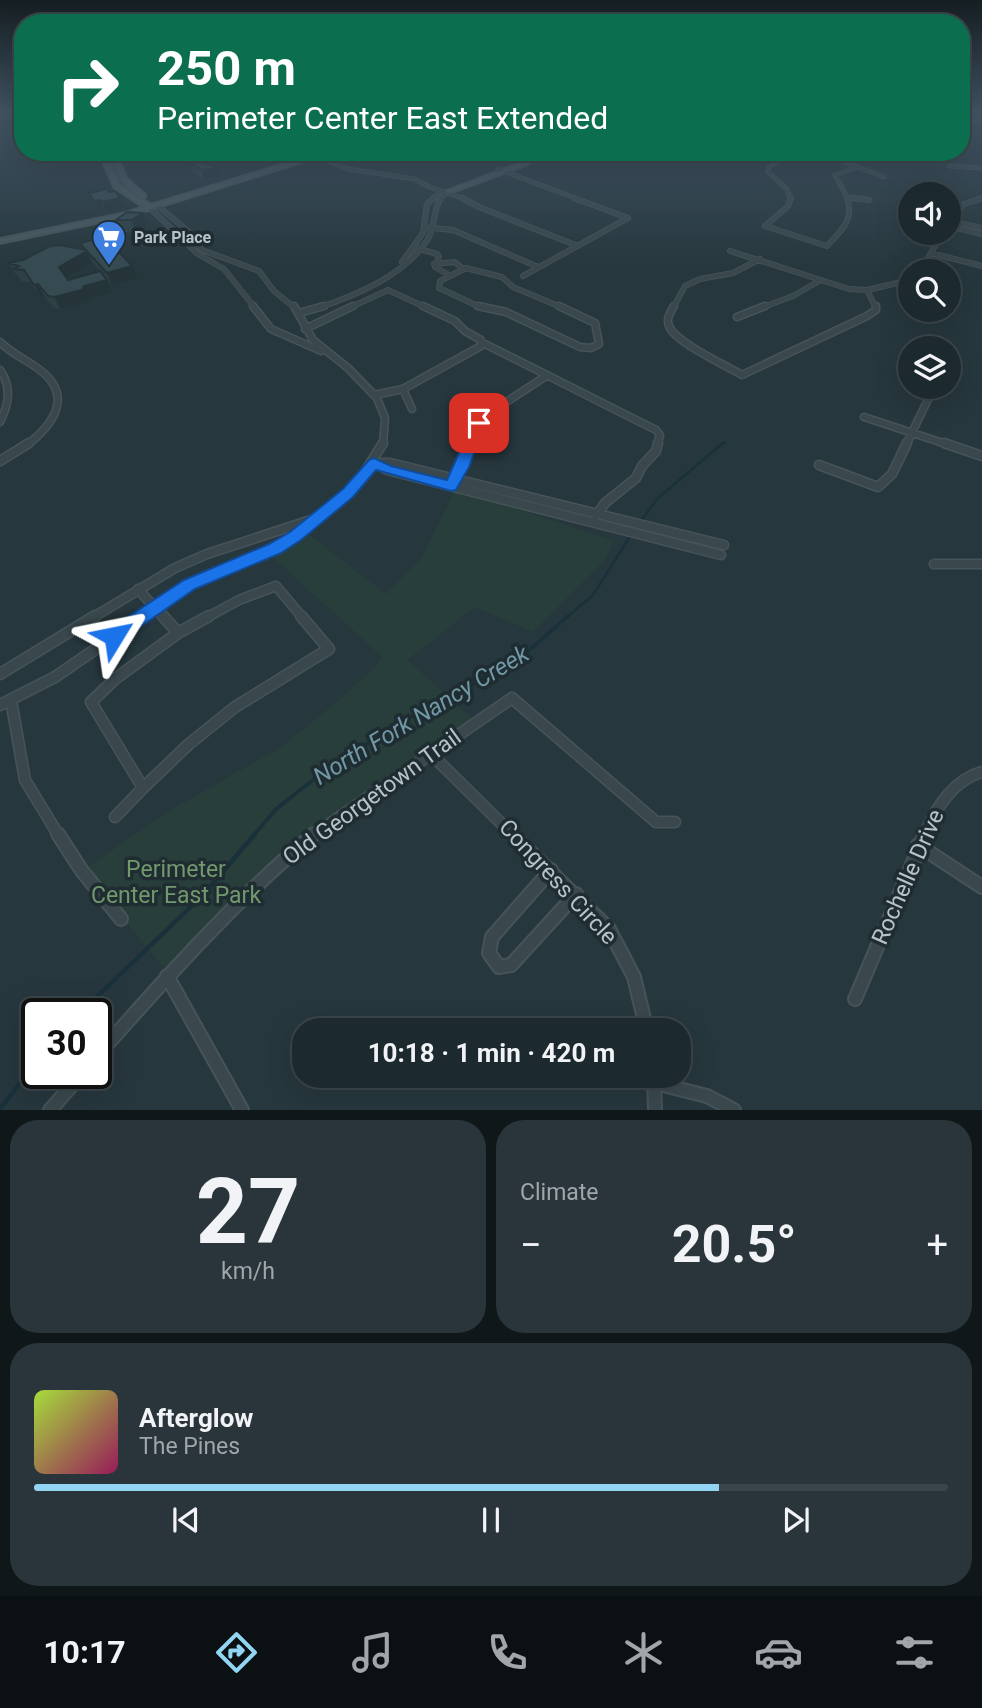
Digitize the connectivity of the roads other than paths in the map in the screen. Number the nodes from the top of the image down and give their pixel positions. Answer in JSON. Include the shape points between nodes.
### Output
{"nodes":[{"id":1,"x":106,"y":164,"type":"edge"},
{"id":2,"x":117,"y":164,"type":"edge"},
{"id":3,"x":290,"y":164,"type":"edge"},
{"id":4,"x":290,"y":164,"type":"edge"},
{"id":5,"x":339,"y":164,"type":"edge"},
{"id":6,"x":351,"y":164,"type":"edge"},
{"id":7,"x":518,"y":164,"type":"edge"},
{"id":8,"x":774,"y":164,"type":"edge"},
{"id":9,"x":849,"y":164,"type":"edge"},
{"id":10,"x":950,"y":166,"type":"dead end"},
{"id":11,"x":858,"y":167,"type":"junction"},
{"id":12,"x":982,"y":168,"type":"edge"},
{"id":13,"x":119,"y":170,"type":"junction"},
{"id":14,"x":501,"y":170,"type":"junction"},
{"id":15,"x":108,"y":172,"type":"junction"},
{"id":16,"x":884,"y":177,"type":"dead end"},
{"id":17,"x":424,"y":184,"type":"junction"},
{"id":18,"x":446,"y":191,"type":"junction"},
{"id":19,"x":848,"y":197,"type":"junction"},
{"id":20,"x":982,"y":198,"type":"edge"},
{"id":21,"x":136,"y":200,"type":"junction"},
{"id":22,"x":178,"y":200,"type":"junction"},
{"id":23,"x":869,"y":200,"type":"dead end"},
{"id":24,"x":428,"y":202,"type":"junction"},
{"id":25,"x":475,"y":205,"type":"junction"},
{"id":26,"x":152,"y":206,"type":"junction"},
{"id":27,"x":961,"y":208,"type":"edge"},
{"id":28,"x":166,"y":211,"type":"junction"},
{"id":29,"x":131,"y":212,"type":"junction"},
{"id":30,"x":961,"y":225,"type":"edge"},
{"id":31,"x":168,"y":226,"type":"junction"},
{"id":32,"x":424,"y":227,"type":"junction"},
{"id":33,"x":961,"y":227,"type":"edge"},
{"id":34,"x":432,"y":228,"type":"junction"},
{"id":35,"x":982,"y":228,"type":"edge"},
{"id":36,"x":186,"y":230,"type":"junction"},
{"id":37,"x":982,"y":234,"type":"edge"},
{"id":38,"x":0,"y":235,"type":"edge"},
{"id":39,"x":0,"y":241,"type":"edge"},
{"id":40,"x":936,"y":245,"type":"edge"},
{"id":41,"x":578,"y":246,"type":"junction"},
{"id":42,"x":413,"y":247,"type":"junction"},
{"id":43,"x":421,"y":248,"type":"junction"},
{"id":44,"x":194,"y":250,"type":"junction"},
{"id":45,"x":730,"y":251,"type":"dead end"},
{"id":46,"x":931,"y":253,"type":"junction"},
{"id":47,"x":760,"y":259,"type":"junction"},
{"id":48,"x":927,"y":259,"type":"edge"},
{"id":49,"x":226,"y":260,"type":"junction"},
{"id":50,"x":434,"y":264,"type":"junction"},
{"id":51,"x":982,"y":266,"type":"edge"},
{"id":52,"x":538,"y":267,"type":"junction"},
{"id":53,"x":463,"y":269,"type":"junction"},
{"id":54,"x":394,"y":271,"type":"junction"},
{"id":55,"x":449,"y":275,"type":"junction"},
{"id":56,"x":523,"y":276,"type":"dead end"},
{"id":57,"x":819,"y":281,"type":"junction"},
{"id":58,"x":898,"y":284,"type":"edge"},
{"id":59,"x":867,"y":290,"type":"junction"},
{"id":60,"x":299,"y":313,"type":"junction"},
{"id":61,"x":737,"y":317,"type":"dead end"},
{"id":62,"x":305,"y":329,"type":"junction"},
{"id":63,"x":0,"y":342,"type":"edge"},
{"id":64,"x":481,"y":342,"type":"junction"},
{"id":65,"x":330,"y":355,"type":"junction"},
{"id":66,"x":0,"y":370,"type":"edge"},
{"id":67,"x":546,"y":376,"type":"junction"},
{"id":68,"x":403,"y":389,"type":"junction"},
{"id":69,"x":374,"y":394,"type":"junction"},
{"id":70,"x":928,"y":399,"type":"edge"},
{"id":71,"x":412,"y":409,"type":"dead end"},
{"id":72,"x":864,"y":417,"type":"dead end"},
{"id":73,"x":0,"y":422,"type":"edge"},
{"id":74,"x":913,"y":432,"type":"junction"},
{"id":75,"x":982,"y":456,"type":"edge"},
{"id":76,"x":0,"y":461,"type":"edge"},
{"id":77,"x":374,"y":463,"type":"junction"},
{"id":78,"x":820,"y":465,"type":"dead end"},
{"id":79,"x":453,"y":483,"type":"junction"},
{"id":80,"x":595,"y":518,"type":"junction"},
{"id":81,"x":314,"y":519,"type":"junction"},
{"id":82,"x":723,"y":545,"type":"dead end"},
{"id":83,"x":721,"y":555,"type":"dead end"},
{"id":84,"x":934,"y":564,"type":"dead end"},
{"id":85,"x":982,"y":564,"type":"edge"},
{"id":86,"x":138,"y":589,"type":"junction"},
{"id":87,"x":154,"y":607,"type":"junction"},
{"id":88,"x":178,"y":634,"type":"junction"},
{"id":89,"x":0,"y":674,"type":"edge"},
{"id":90,"x":11,"y":700,"type":"junction"},
{"id":91,"x":0,"y":705,"type":"edge"},
{"id":92,"x":432,"y":755,"type":"junction"},
{"id":93,"x":982,"y":772,"type":"edge"},
{"id":94,"x":143,"y":788,"type":"junction"},
{"id":95,"x":114,"y":817,"type":"dead end"},
{"id":96,"x":676,"y":822,"type":"dead end"},
{"id":97,"x":918,"y":845,"type":"junction"},
{"id":98,"x":551,"y":870,"type":"junction"},
{"id":99,"x":982,"y":887,"type":"edge"},
{"id":100,"x":576,"y":894,"type":"junction"},
{"id":101,"x":121,"y":919,"type":"dead end"},
{"id":102,"x":167,"y":976,"type":"junction"},
{"id":103,"x":855,"y":999,"type":"dead end"},
{"id":104,"x":645,"y":1018,"type":"edge"},
{"id":105,"x":112,"y":1039,"type":"edge"},
{"id":106,"x":654,"y":1088,"type":"edge"},
{"id":107,"x":680,"y":1088,"type":"edge"},
{"id":108,"x":69,"y":1089,"type":"edge"},
{"id":109,"x":50,"y":1110,"type":"edge"},
{"id":110,"x":242,"y":1110,"type":"edge"},
{"id":111,"x":655,"y":1110,"type":"edge"},
{"id":112,"x":734,"y":1110,"type":"edge"}],
"edges":[{"from":1,"to":15,"type":"main road"},
{"from":2,"to":13,"type":"main road"},
{"from":3,"to":26,"type":"main road"},
{"from":4,"to":22,"type":"main road"},
{"from":5,"to":17,"type":"street"},
{"from":6,"to":18,"type":"street","via":[[411,174]]},
{"from":7,"to":14,"type":"main road"},
{"from":8,"to":19,"type":"street","via":[[768,172],[790,196],[788,206],[765,226],[827,246],[851,216]]},
{"from":9,"to":11,"type":"street"},
{"from":10,"to":12,"type":"street"},
{"from":11,"to":16,"type":"street"},
{"from":11,"to":19,"type":"street","via":[[835,175]]},
{"from":13,"to":15,"type":"main road"},
{"from":13,"to":26,"type":"main road","via":[[128,185]]},
{"from":14,"to":18,"type":"main road"},
{"from":14,"to":41,"type":"street","via":[[628,218]]},
{"from":15,"to":21,"type":"main road","via":[[116,186]]},
{"from":17,"to":18,"type":"street"},
{"from":17,"to":24,"type":"street"},
{"from":18,"to":24,"type":"street"},
{"from":18,"to":25,"type":"street","via":[[469,198]]},
{"from":18,"to":25,"type":"street"},
{"from":18,"to":34,"type":"street","via":[[435,205]]},
{"from":19,"to":23,"type":"street"},
{"from":20,"to":27,"type":"street"},
{"from":21,"to":26,"type":"main road"},
{"from":21,"to":29,"type":"main road"},
{"from":22,"to":26,"type":"main road"},
{"from":22,"to":28,"type":"main road"},
{"from":24,"to":32,"type":"street"},
{"from":25,"to":41,"type":"street"},
{"from":26,"to":28,"type":"street"},
{"from":26,"to":29,"type":"main road"},
{"from":26,"to":29,"type":"main road"},
{"from":26,"to":31,"type":"street"},
{"from":28,"to":36,"type":"street"},
{"from":29,"to":38,"type":"main road"},
{"from":29,"to":39,"type":"main road"},
{"from":30,"to":35,"type":"street"},
{"from":31,"to":36,"type":"street"},
{"from":31,"to":44,"type":"street"},
{"from":32,"to":34,"type":"street"},
{"from":32,"to":42,"type":"street"},
{"from":33,"to":37,"type":"street"},
{"from":34,"to":43,"type":"street"},
{"from":34,"to":52,"type":"street","via":[[459,233]]},
{"from":36,"to":49,"type":"street","via":[[202,250]]},
{"from":40,"to":46,"type":"street"},
{"from":41,"to":52,"type":"street"},
{"from":42,"to":43,"type":"street"},
{"from":42,"to":54,"type":"street"},
{"from":43,"to":50,"type":"street","via":[[437,254]]},
{"from":43,"to":54,"type":"street"},
{"from":44,"to":49,"type":"street"},
{"from":44,"to":65,"type":"street","via":[[224,269],[271,330]]},
{"from":45,"to":47,"type":"street"},
{"from":46,"to":48,"type":"street"},
{"from":46,"to":51,"type":"street"},
{"from":47,"to":57,"type":"street"},
{"from":47,"to":59,"type":"street","via":[[733,273],[685,286],[668,317],[669,327],[680,338],[742,375],[876,310]]},
{"from":49,"to":60,"type":"street","via":[[261,273]]},
{"from":50,"to":53,"type":"street","via":[[455,262]]},
{"from":50,"to":55,"type":"street"},
{"from":52,"to":56,"type":"street"},
{"from":53,"to":55,"type":"street"},
{"from":53,"to":55,"type":"street","via":[[502,276],[513,287],[591,320],[599,344],[580,347],[503,311],[481,308],[439,288]]},
{"from":54,"to":60,"type":"street","via":[[330,305]]},
{"from":57,"to":59,"type":"street"},
{"from":57,"to":61,"type":"street"},
{"from":58,"to":59,"type":"street"},
{"from":60,"to":62,"type":"street"},
{"from":62,"to":64,"type":"street","via":[[388,289],[454,321]]},
{"from":62,"to":65,"type":"street"},
{"from":63,"to":76,"type":"street","via":[[46,376],[58,398],[55,415],[43,432]]},
{"from":64,"to":67,"type":"street"},
{"from":64,"to":68,"type":"street"},
{"from":65,"to":69,"type":"street"},
{"from":66,"to":73,"type":"street","via":[[9,391]]},
{"from":67,"to":79,"type":"street","via":[[485,416]]},
{"from":67,"to":80,"type":"street","via":[[660,435],[656,451],[636,478]]},
{"from":68,"to":69,"type":"street"},
{"from":68,"to":71,"type":"street"},
{"from":69,"to":77,"type":"street","via":[[386,425],[383,447]]},
{"from":70,"to":74,"type":"street"},
{"from":72,"to":74,"type":"street"},
{"from":74,"to":75,"type":"street"},
{"from":74,"to":78,"type":"street","via":[[892,474],[878,487]]},
{"from":77,"to":79,"type":"street","via":[[387,470]]},
{"from":77,"to":81,"type":"street","via":[[348,493]]},
{"from":79,"to":80,"type":"street"},
{"from":80,"to":82,"type":"street"},
{"from":80,"to":83,"type":"street"},
{"from":81,"to":86,"type":"street","via":[[207,554]]},
{"from":81,"to":87,"type":"street","via":[[275,549],[215,572]]},
{"from":84,"to":85,"type":"street"},
{"from":86,"to":87,"type":"street"},
{"from":86,"to":89,"type":"street"},
{"from":87,"to":88,"type":"street"},
{"from":87,"to":90,"type":"street","via":[[55,677]]},
{"from":88,"to":94,"type":"street","via":[[91,702]]},
{"from":88,"to":94,"type":"street","via":[[239,600],[276,586],[328,649],[235,707]]},
{"from":90,"to":91,"type":"street"},
{"from":90,"to":101,"type":"street","via":[[30,791],[82,871]]},
{"from":92,"to":96,"type":"street","name":"Old Georgetown Trail","via":[[512,698],[656,822]]},
{"from":92,"to":98,"type":"street","name":"Congress Circle"},
{"from":92,"to":102,"type":"street","name":"Old Georgetown Trail","via":[[325,825],[264,876]]},
{"from":93,"to":97,"type":"street","name":"Rochelle Drive","via":[[967,776],[946,796]]},
{"from":94,"to":95,"type":"street"},
{"from":97,"to":99,"type":"street"},
{"from":97,"to":103,"type":"street","name":"Rochelle Drive"},
{"from":98,"to":100,"type":"street","name":"Congress Circle"},
{"from":98,"to":100,"type":"street","via":[[492,937],[487,949],[499,967],[511,965]]},
{"from":100,"to":104,"type":"street","name":"Congress Circle","via":[[609,929],[625,956],[641,992]]},
{"from":102,"to":105,"type":"street","name":"Old Georgetown Trail"},
{"from":102,"to":110,"type":"street"},
{"from":106,"to":111,"type":"street"},
{"from":107,"to":112,"type":"street"},
{"from":108,"to":109,"type":"street"}]}
